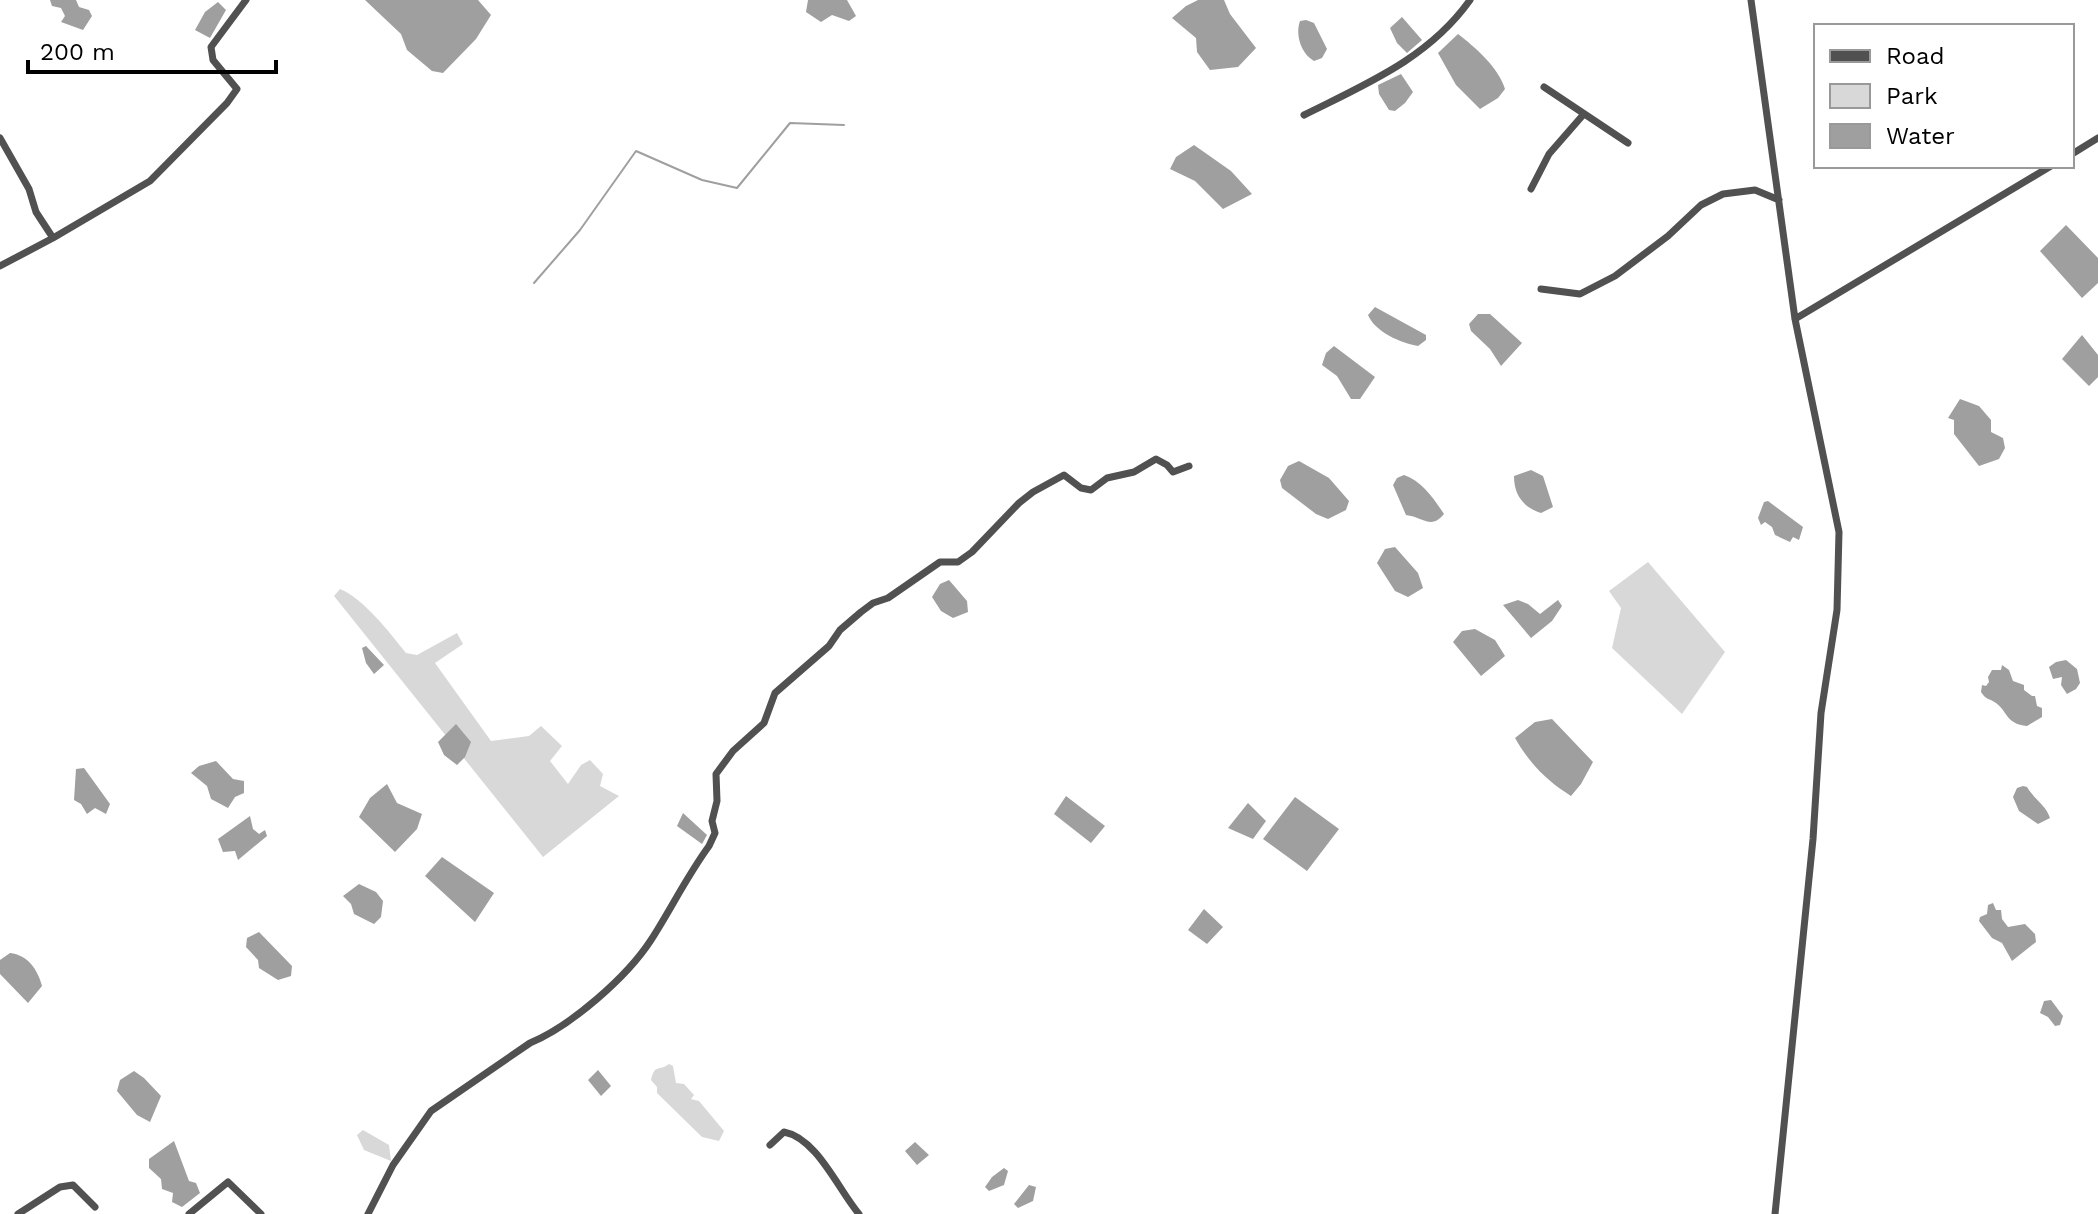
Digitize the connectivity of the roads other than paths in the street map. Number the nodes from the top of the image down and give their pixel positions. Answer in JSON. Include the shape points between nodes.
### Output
{"nodes":[{"id":1,"x":246,"y":0,"type":"edge"},
{"id":2,"x":1470,"y":0,"type":"edge"},
{"id":3,"x":1751,"y":0,"type":"edge"},
{"id":4,"x":1544,"y":87,"type":"dead end"},
{"id":5,"x":1304,"y":115,"type":"dead end"},
{"id":6,"x":1583,"y":115,"type":"junction"},
{"id":7,"x":0,"y":138,"type":"edge"},
{"id":8,"x":2098,"y":138,"type":"edge"},
{"id":9,"x":1628,"y":143,"type":"dead end"},
{"id":10,"x":2074,"y":153,"type":"edge"},
{"id":11,"x":2048,"y":168,"type":"edge"},
{"id":12,"x":1531,"y":189,"type":"dead end"},
{"id":13,"x":1779,"y":200,"type":"junction"},
{"id":14,"x":53,"y":238,"type":"junction"},
{"id":15,"x":0,"y":266,"type":"edge"},
{"id":16,"x":1541,"y":289,"type":"dead end"},
{"id":17,"x":1795,"y":319,"type":"junction"},
{"id":18,"x":1189,"y":466,"type":"dead end"},
{"id":19,"x":770,"y":1145,"type":"dead end"},
{"id":20,"x":95,"y":1207,"type":"dead end"},
{"id":21,"x":18,"y":1214,"type":"edge"},
{"id":22,"x":189,"y":1214,"type":"edge"},
{"id":23,"x":261,"y":1214,"type":"edge"},
{"id":24,"x":368,"y":1214,"type":"edge"},
{"id":25,"x":859,"y":1214,"type":"edge"},
{"id":26,"x":1775,"y":1214,"type":"edge"}],
"edges":[{"from":1,"to":14,"type":"street","via":[[211,47],[213,60],[237,89],[227,103],[150,181]]},
{"from":2,"to":5,"type":"street","via":[[1455,21],[1405,63]]},
{"from":3,"to":13,"type":"street"},
{"from":4,"to":6,"type":"street"},
{"from":6,"to":9,"type":"street"},
{"from":6,"to":12,"type":"street","via":[[1549,154]]},
{"from":7,"to":14,"type":"street"},
{"from":8,"to":10,"type":"street"},
{"from":11,"to":17,"type":"street"},
{"from":13,"to":16,"type":"street","via":[[1755,190],[1723,194],[1701,205],[1603,282],[1580,294]]},
{"from":13,"to":17,"type":"street"},
{"from":14,"to":15,"type":"street"},
{"from":17,"to":26,"type":"street","via":[[1839,532]]},
{"from":18,"to":24,"type":"street","via":[[1173,472],[1156,459],[1091,490],[1064,475],[1019,503],[958,562],[940,562],[840,630],[775,693],[764,723],[716,774],[715,833],[649,943],[619,981],[431,1111],[393,1165]]},
{"from":19,"to":25,"type":"street","via":[[784,1132],[794,1134],[829,1169]]},
{"from":20,"to":21,"type":"street","via":[[73,1185],[60,1187]]},
{"from":22,"to":23,"type":"street","via":[[228,1182]]}]}
